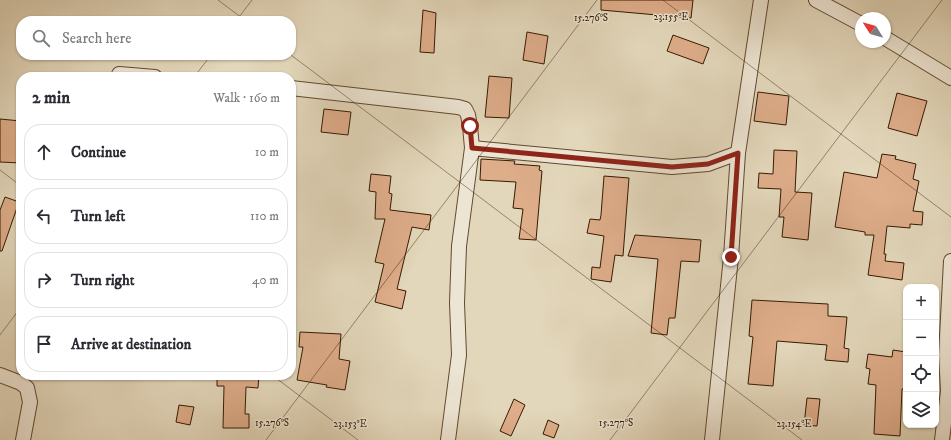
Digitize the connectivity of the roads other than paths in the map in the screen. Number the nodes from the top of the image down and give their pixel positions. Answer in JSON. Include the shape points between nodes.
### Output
{"nodes":[{"id":1,"x":761,"y":0,"type":"edge"},
{"id":2,"x":816,"y":0,"type":"edge"},
{"id":3,"x":855,"y":21,"type":"edge"},
{"id":4,"x":891,"y":42,"type":"edge"},
{"id":5,"x":951,"y":78,"type":"edge"},
{"id":6,"x":296,"y":89,"type":"edge"},
{"id":7,"x":472,"y":148,"type":"junction"},
{"id":8,"x":738,"y":153,"type":"junction"},
{"id":9,"x":951,"y":261,"type":"edge"},
{"id":10,"x":0,"y":375,"type":"edge"},
{"id":11,"x":949,"y":391,"type":"edge"},
{"id":12,"x":23,"y":440,"type":"edge"},
{"id":13,"x":448,"y":440,"type":"edge"},
{"id":14,"x":712,"y":440,"type":"edge"},
{"id":15,"x":942,"y":440,"type":"edge"}],
"edges":[{"from":1,"to":8,"type":"street"},
{"from":2,"to":3,"type":"street"},
{"from":4,"to":5,"type":"street"},
{"from":6,"to":7,"type":"street","via":[[465,109]]},
{"from":7,"to":8,"type":"street","via":[[672,167],[708,164]]},
{"from":7,"to":13,"type":"street","via":[[459,246],[459,356]]},
{"from":8,"to":14,"type":"street","via":[[731,257]]},
{"from":9,"to":11,"type":"street","via":[[946,355]]},
{"from":10,"to":12,"type":"street","via":[[27,388],[30,402]]},
{"from":11,"to":15,"type":"street"}]}
